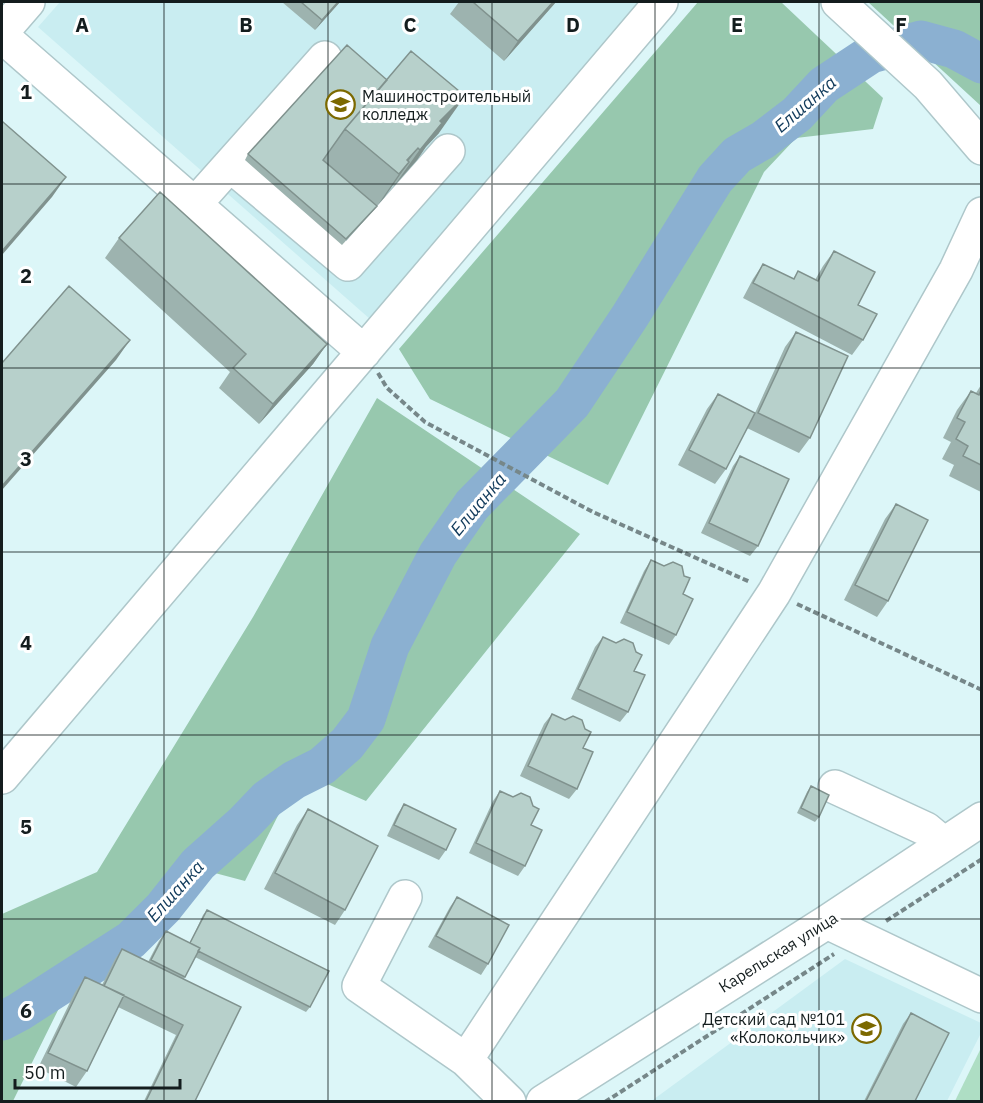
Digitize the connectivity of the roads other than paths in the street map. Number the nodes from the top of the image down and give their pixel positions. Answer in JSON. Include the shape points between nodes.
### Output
{"nodes":[{"id":1,"x":28,"y":2,"type":"edge"},
{"id":2,"x":661,"y":2,"type":"edge"},
{"id":3,"x":840,"y":4,"type":"edge"},
{"id":4,"x":2,"y":34,"type":"edge"},
{"id":5,"x":325,"y":58,"type":"dead end"},
{"id":6,"x":981,"y":148,"type":"edge"},
{"id":7,"x":448,"y":151,"type":"edge"},
{"id":8,"x":230,"y":165,"type":"junction"},
{"id":9,"x":195,"y":204,"type":"junction"},
{"id":10,"x":981,"y":214,"type":"edge"},
{"id":11,"x":364,"y":352,"type":"junction"},
{"id":12,"x":2,"y":777,"type":"edge"},
{"id":13,"x":835,"y":787,"type":"dead end"},
{"id":14,"x":981,"y":819,"type":"edge"},
{"id":15,"x":944,"y":844,"type":"junction"},
{"id":16,"x":405,"y":897,"type":"dead end"},
{"id":17,"x":827,"y":922,"type":"junction"},
{"id":18,"x":981,"y":996,"type":"edge"},
{"id":19,"x":466,"y":1060,"type":"junction"},
{"id":20,"x":509,"y":1101,"type":"edge"},
{"id":21,"x":543,"y":1101,"type":"edge"}],
"edges":[{"from":1,"to":4,"type":"street"},
{"from":2,"to":11,"type":"street"},
{"from":3,"to":6,"type":"street","via":[[927,85]]},
{"from":4,"to":9,"type":"street"},
{"from":5,"to":8,"type":"street"},
{"from":7,"to":8,"type":"street","via":[[348,264]]},
{"from":8,"to":9,"type":"street"},
{"from":9,"to":11,"type":"street"},
{"from":10,"to":19,"type":"street","via":[[956,270],[774,593]]},
{"from":11,"to":12,"type":"street"},
{"from":13,"to":15,"type":"street","via":[[926,829]]},
{"from":14,"to":15,"type":"street","name":"Карельская улица"},
{"from":15,"to":17,"type":"street","name":"Карельская улица"},
{"from":16,"to":19,"type":"street","via":[[359,986]]},
{"from":17,"to":18,"type":"street"},
{"from":17,"to":21,"type":"street","name":"Карельская улица"},
{"from":19,"to":20,"type":"street"}]}
